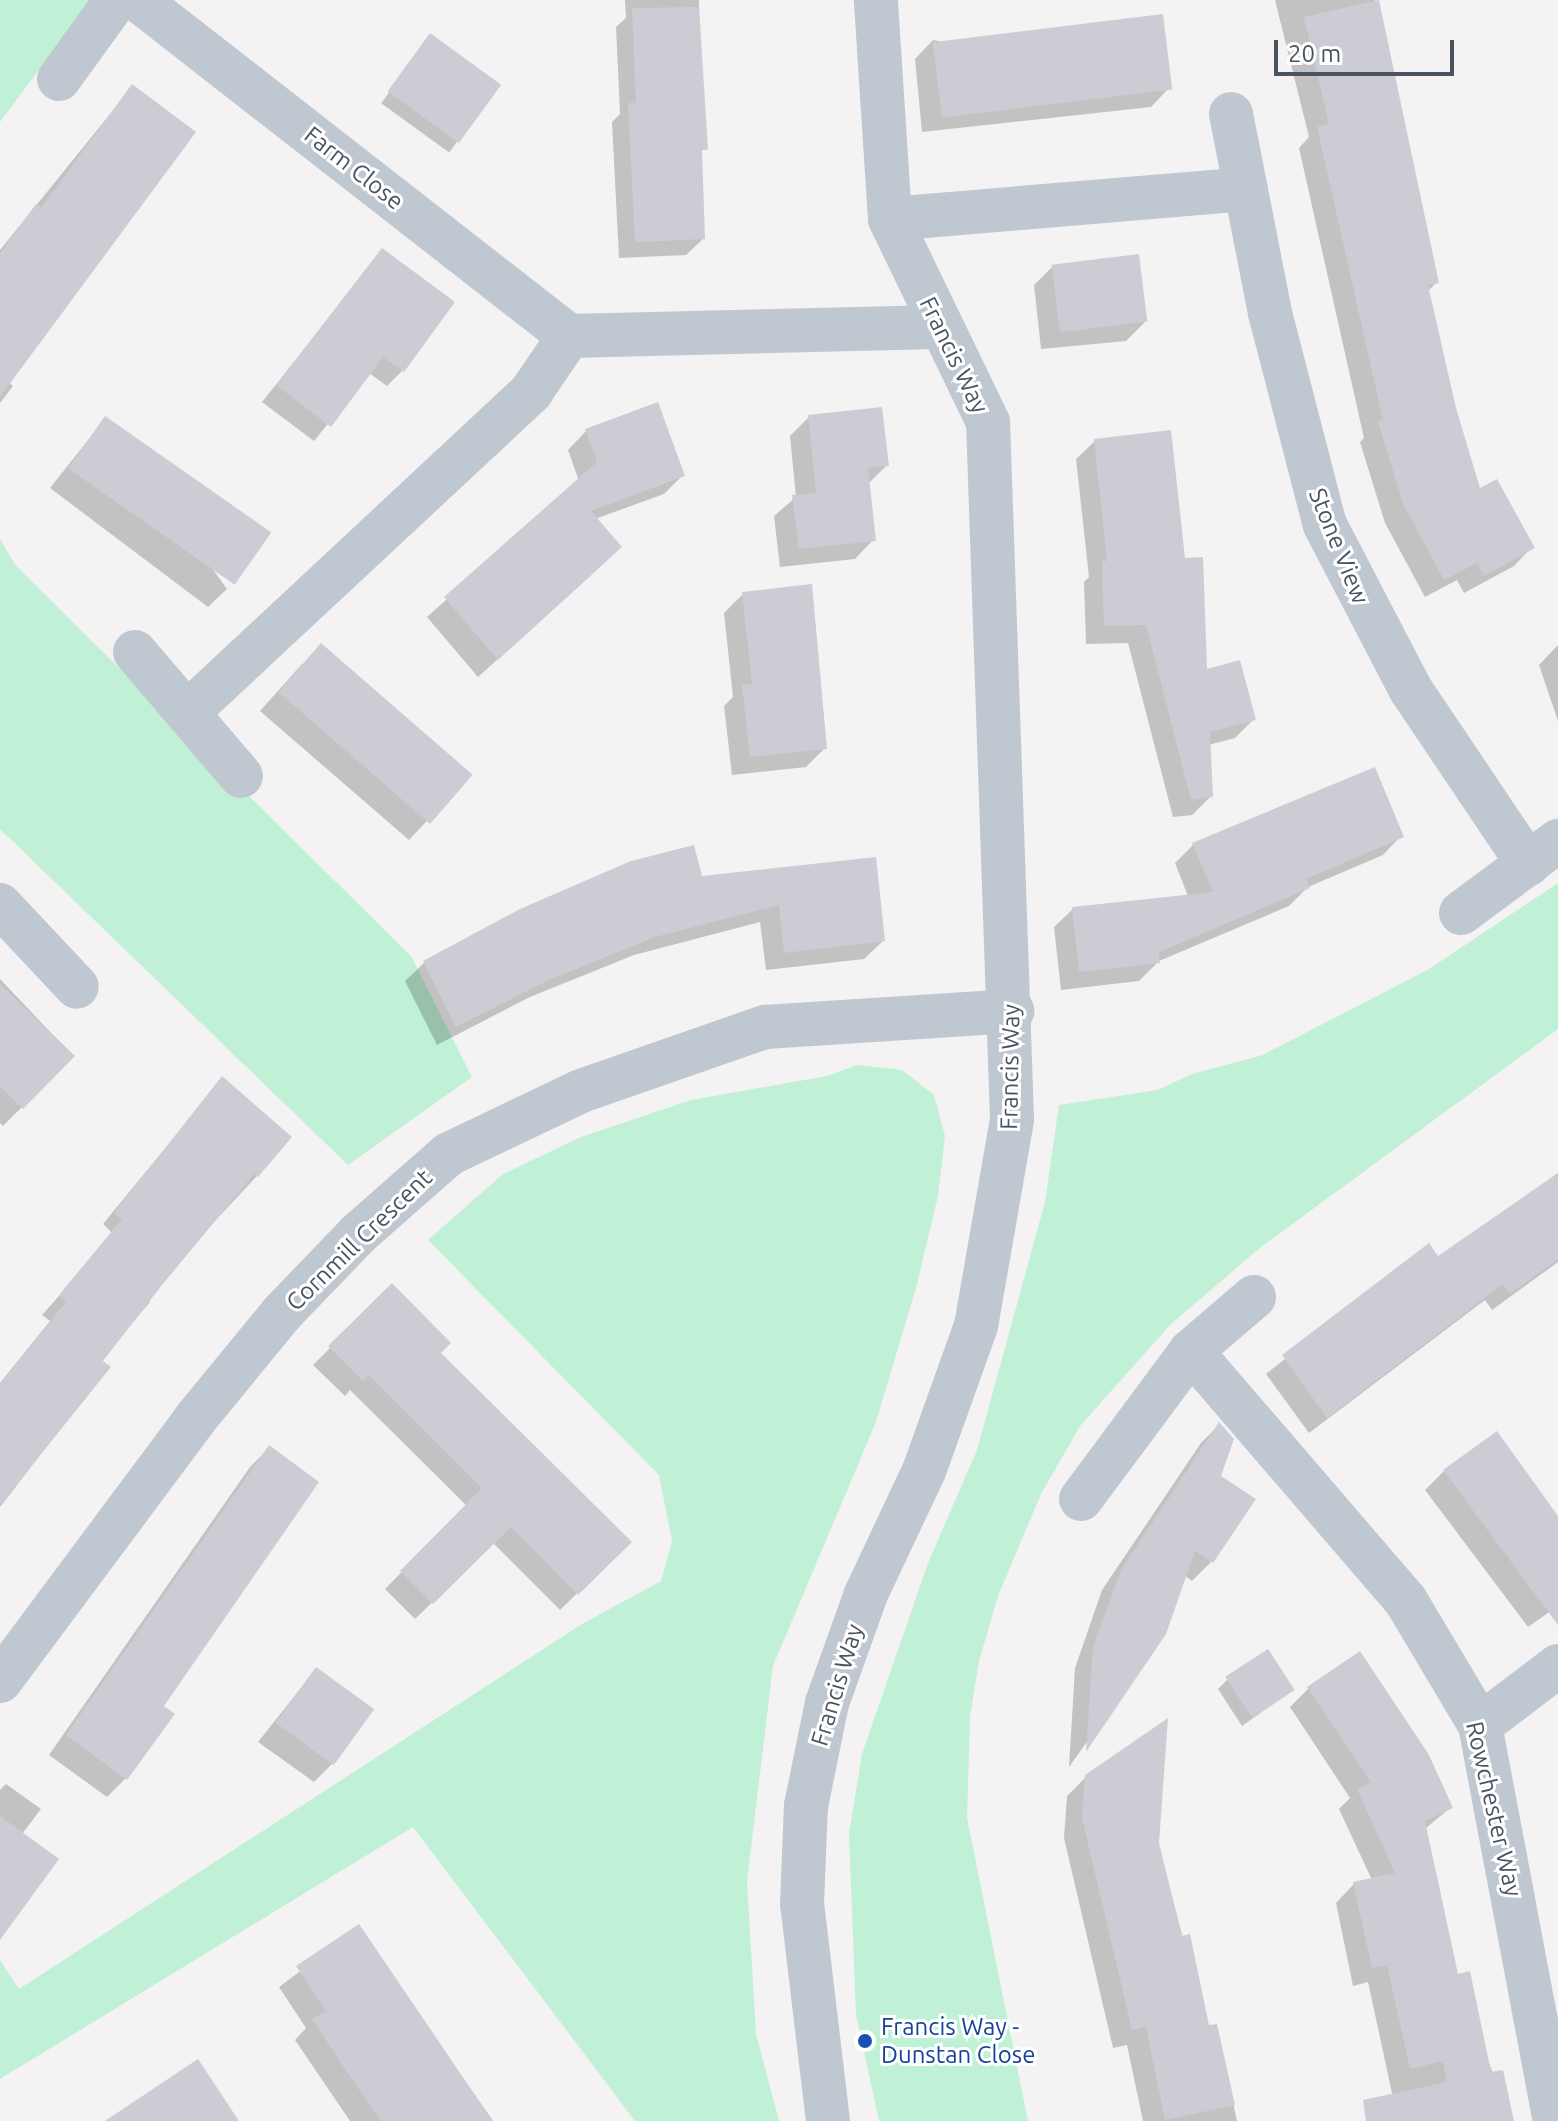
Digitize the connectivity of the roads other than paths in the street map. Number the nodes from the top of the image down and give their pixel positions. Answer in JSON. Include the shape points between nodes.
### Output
{"nodes":[{"id":1,"x":116,"y":0,"type":"edge"},
{"id":2,"x":138,"y":0,"type":"edge"},
{"id":3,"x":876,"y":0,"type":"edge"},
{"id":4,"x":59,"y":79,"type":"dead end"},
{"id":5,"x":1231,"y":114,"type":"dead end"},
{"id":6,"x":1246,"y":189,"type":"junction"},
{"id":7,"x":890,"y":219,"type":"junction"},
{"id":8,"x":938,"y":327,"type":"junction"},
{"id":9,"x":569,"y":336,"type":"junction"},
{"id":10,"x":135,"y":652,"type":"dead end"},
{"id":11,"x":187,"y":713,"type":"junction"},
{"id":12,"x":241,"y":776,"type":"dead end"},
{"id":13,"x":1543,"y":852,"type":"edge"},
{"id":14,"x":0,"y":905,"type":"edge"},
{"id":15,"x":1461,"y":913,"type":"dead end"},
{"id":16,"x":77,"y":987,"type":"dead end"},
{"id":17,"x":1012,"y":1011,"type":"junction"},
{"id":18,"x":1254,"y":1297,"type":"dead end"},
{"id":19,"x":1191,"y":1351,"type":"junction"},
{"id":20,"x":1081,"y":1499,"type":"dead end"},
{"id":21,"x":1558,"y":1666,"type":"edge"},
{"id":22,"x":0,"y":1681,"type":"edge"},
{"id":23,"x":1480,"y":1725,"type":"junction"},
{"id":24,"x":1555,"y":2107,"type":"edge"},
{"id":25,"x":828,"y":2121,"type":"edge"}],
"edges":[{"from":1,"to":4,"type":"street"},
{"from":2,"to":9,"type":"street","name":"Farm Close"},
{"from":3,"to":7,"type":"street","name":"Francis Way"},
{"from":5,"to":6,"type":"street","name":"Stone View"},
{"from":6,"to":7,"type":"street"},
{"from":6,"to":13,"type":"street","name":"Stone View","via":[[1293,411],[1325,525],[1411,690]]},
{"from":7,"to":8,"type":"street","name":"Francis Way"},
{"from":8,"to":9,"type":"street"},
{"from":8,"to":17,"type":"street","name":"Francis Way","via":[[988,422]]},
{"from":9,"to":11,"type":"street","via":[[531,392]]},
{"from":10,"to":11,"type":"street"},
{"from":11,"to":12,"type":"street"},
{"from":13,"to":15,"type":"street","name":"Stone View"},
{"from":14,"to":16,"type":"street"},
{"from":17,"to":22,"type":"street","name":"Cornmill Crescent","via":[[765,1027],[569,1096],[449,1154],[359,1233],[282,1313],[195,1419]]},
{"from":17,"to":25,"type":"street","name":"Francis Way","via":[[1012,1119],[976,1326],[924,1471],[866,1594],[827,1703],[806,1806],[802,1904]]},
{"from":18,"to":19,"type":"street"},
{"from":19,"to":20,"type":"street"},
{"from":19,"to":23,"type":"street","name":"Rowchester Way","via":[[1406,1601]]},
{"from":21,"to":23,"type":"street"},
{"from":23,"to":24,"type":"street","name":"Rowchester Way"}]}
